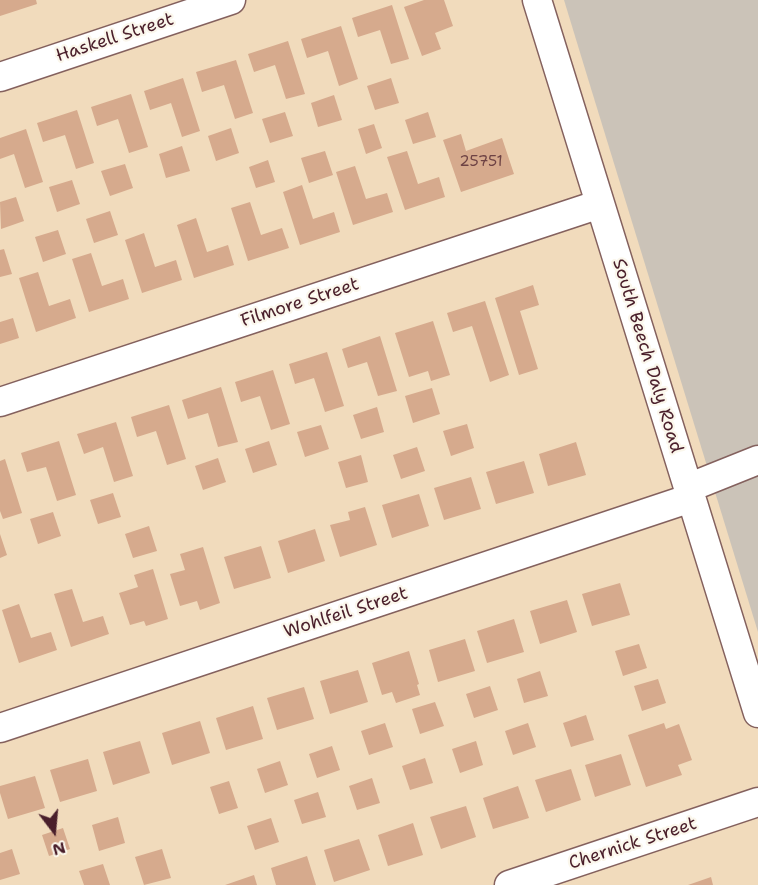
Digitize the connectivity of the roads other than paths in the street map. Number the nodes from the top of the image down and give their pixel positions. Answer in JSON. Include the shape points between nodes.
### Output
{"nodes":[{"id":1,"x":231,"y":0,"type":"edge"},
{"id":2,"x":537,"y":0,"type":"edge"},
{"id":3,"x":0,"y":76,"type":"edge"},
{"id":4,"x":600,"y":204,"type":"junction"},
{"id":5,"x":0,"y":402,"type":"edge"},
{"id":6,"x":758,"y":460,"type":"edge"},
{"id":7,"x":690,"y":493,"type":"junction"},
{"id":8,"x":758,"y":713,"type":"edge"},
{"id":9,"x":0,"y":728,"type":"edge"},
{"id":10,"x":758,"y":802,"type":"edge"},
{"id":11,"x":509,"y":885,"type":"edge"}],
"edges":[{"from":1,"to":3,"type":"street","name":"Haskell Street"},
{"from":2,"to":4,"type":"street","name":"South Beech Daly Road"},
{"from":4,"to":5,"type":"street","name":"Filmore Street"},
{"from":4,"to":7,"type":"street","name":"South Beech Daly Road"},
{"from":6,"to":7,"type":"street","name":"Wohlfeil Street"},
{"from":7,"to":8,"type":"street","name":"South Beech Daly Road"},
{"from":7,"to":9,"type":"street","name":"Wohlfeil Street"},
{"from":10,"to":11,"type":"street","name":"Chernick Street"}]}
